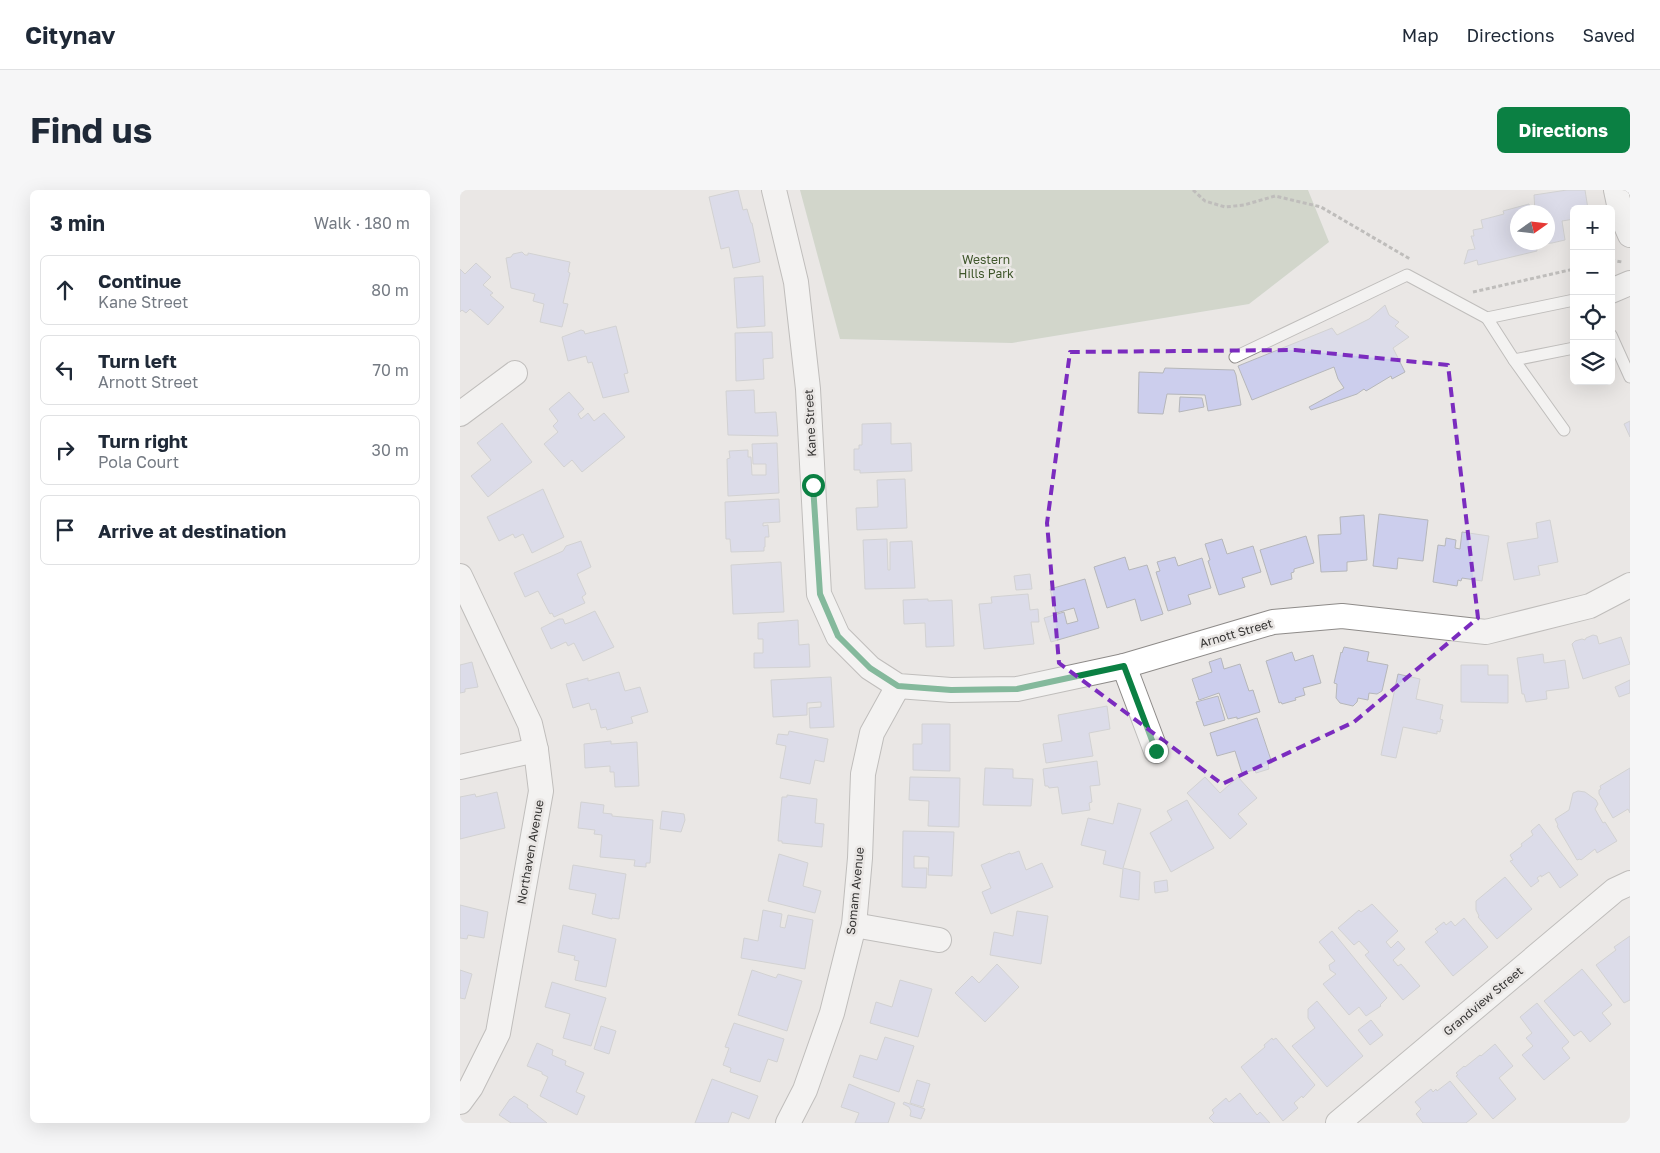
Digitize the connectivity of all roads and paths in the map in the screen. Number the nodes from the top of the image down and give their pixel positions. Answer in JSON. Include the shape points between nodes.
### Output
{"nodes":[{"id":1,"x":774,"y":190,"type":"edge"},
{"id":2,"x":1193,"y":190,"type":"edge"},
{"id":3,"x":1616,"y":190,"type":"edge"},
{"id":4,"x":1630,"y":235,"type":"edge"},
{"id":5,"x":1416,"y":262,"type":"dead end"},
{"id":6,"x":1570,"y":269,"type":"edge"},
{"id":7,"x":1630,"y":283,"type":"edge"},
{"id":8,"x":1615,"y":290,"type":"edge"},
{"id":9,"x":1471,"y":292,"type":"dead end"},
{"id":10,"x":1570,"y":301,"type":"edge"},
{"id":11,"x":1487,"y":318,"type":"junction"},
{"id":12,"x":1613,"y":340,"type":"edge"},
{"id":13,"x":1570,"y":349,"type":"edge"},
{"id":14,"x":1235,"y":357,"type":"dead end"},
{"id":15,"x":1514,"y":360,"type":"junction"},
{"id":16,"x":515,"y":373,"type":"dead end"},
{"id":17,"x":1630,"y":377,"type":"edge"},
{"id":18,"x":460,"y":414,"type":"edge"},
{"id":19,"x":1564,"y":430,"type":"dead end"},
{"id":20,"x":460,"y":576,"type":"edge"},
{"id":21,"x":1630,"y":585,"type":"edge"},
{"id":22,"x":1124,"y":666,"type":"junction"},
{"id":23,"x":898,"y":686,"type":"junction"},
{"id":24,"x":536,"y":750,"type":"junction"},
{"id":25,"x":1156,"y":751,"type":"dead end"},
{"id":26,"x":460,"y":767,"type":"edge"},
{"id":27,"x":1630,"y":883,"type":"edge"},
{"id":28,"x":854,"y":925,"type":"junction"},
{"id":29,"x":939,"y":940,"type":"dead end"},
{"id":30,"x":460,"y":1102,"type":"edge"},
{"id":31,"x":788,"y":1123,"type":"edge"},
{"id":32,"x":1338,"y":1123,"type":"edge"}],
"edges":[{"from":1,"to":23,"type":"street","name":"Kane Street","via":[[800,311],[820,594],[838,636],[870,668]]},
{"from":2,"to":5,"type":"path","via":[[1205,201],[1226,207],[1275,196],[1321,207]]},
{"from":3,"to":4,"type":"street"},
{"from":6,"to":9,"type":"path"},
{"from":7,"to":8,"type":"street"},
{"from":10,"to":11,"type":"lane"},
{"from":11,"to":14,"type":"lane","via":[[1407,275]]},
{"from":11,"to":15,"type":"lane"},
{"from":12,"to":17,"type":"lane"},
{"from":13,"to":15,"type":"lane"},
{"from":15,"to":19,"type":"lane"},
{"from":16,"to":18,"type":"street"},
{"from":20,"to":24,"type":"street","name":"Northaven Avenue","via":[[530,724]]},
{"from":21,"to":22,"type":"street","name":"Arnott Street","via":[[1590,606],[1486,632],[1342,616],[1273,622]]},
{"from":22,"to":23,"type":"street","name":"Arnott Street","via":[[1017,689],[951,690]]},
{"from":22,"to":25,"type":"street"},
{"from":23,"to":28,"type":"street","name":"Somam Avenue","via":[[872,734],[863,774]]},
{"from":24,"to":26,"type":"street"},
{"from":24,"to":30,"type":"street","name":"Northaven Avenue","via":[[541,791],[498,1034],[471,1088]]},
{"from":27,"to":32,"type":"street","name":"Grandview Street","via":[[1615,890]]},
{"from":28,"to":29,"type":"street"},
{"from":28,"to":31,"type":"street","name":"Somam Avenue","via":[[832,1013],[805,1090]]}]}
